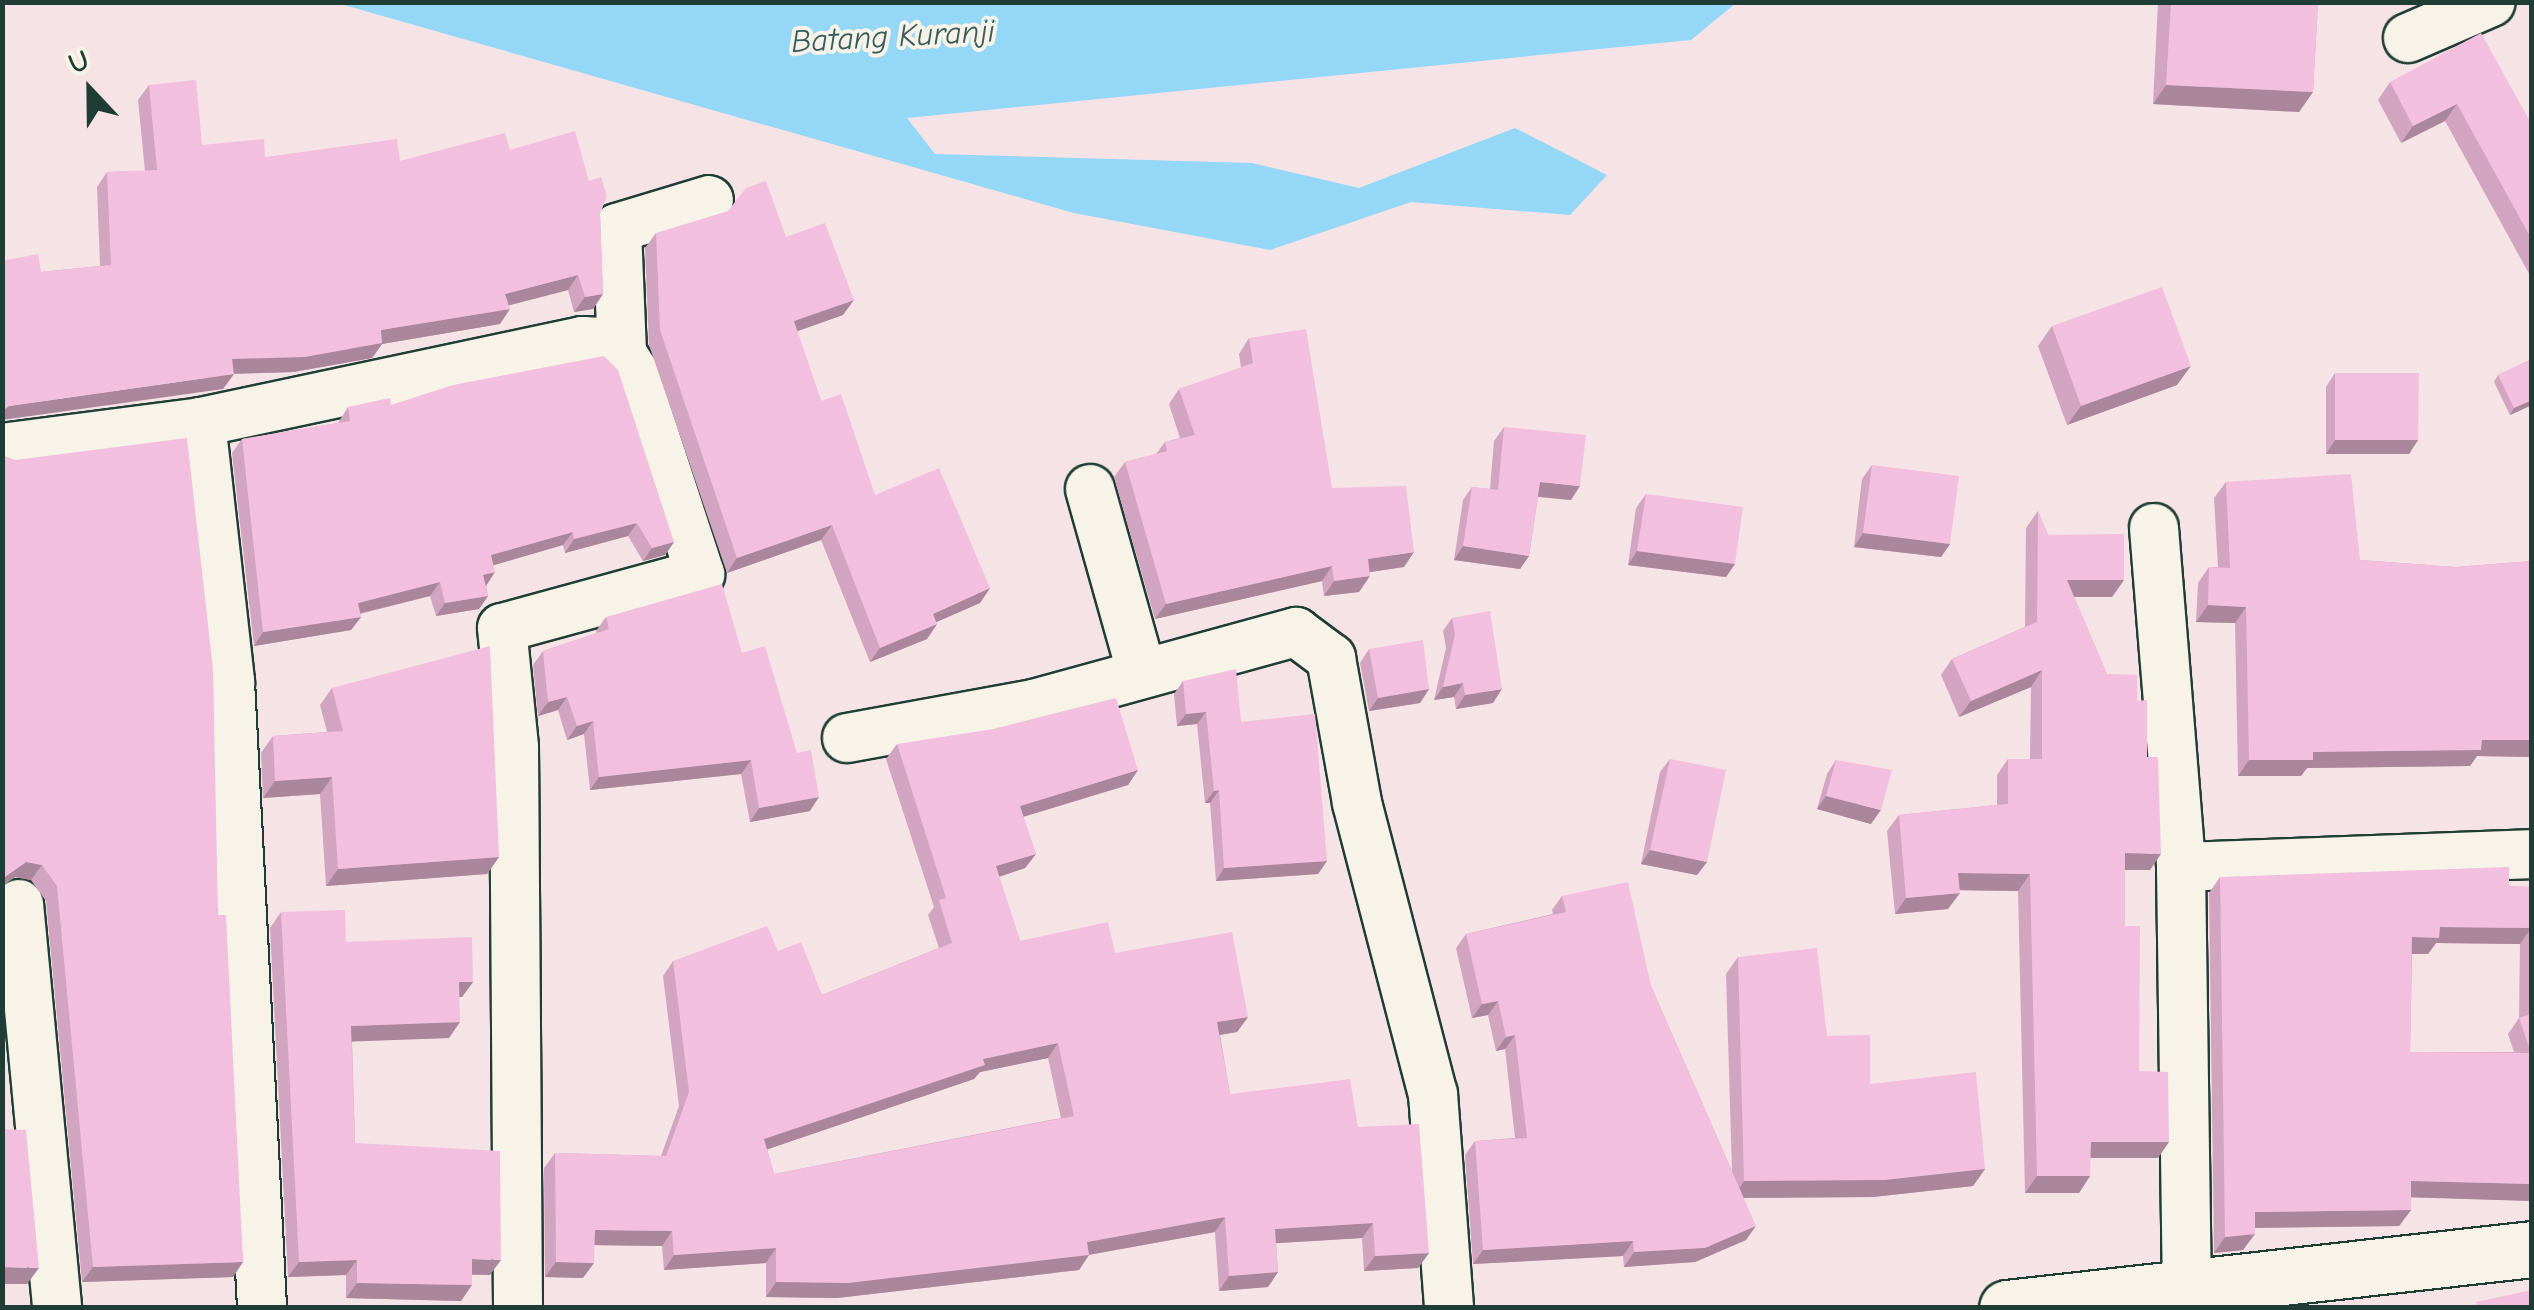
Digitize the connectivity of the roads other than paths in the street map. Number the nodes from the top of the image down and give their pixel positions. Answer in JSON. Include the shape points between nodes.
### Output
{"nodes":[{"id":1,"x":2490,"y":2,"type":"edge"},
{"id":2,"x":2408,"y":38,"type":"dead end"},
{"id":3,"x":709,"y":200,"type":"dead end"},
{"id":4,"x":622,"y":353,"type":"junction"},
{"id":5,"x":201,"y":422,"type":"junction"},
{"id":6,"x":2,"y":448,"type":"edge"},
{"id":7,"x":1090,"y":490,"type":"dead end"},
{"id":8,"x":2154,"y":528,"type":"dead end"},
{"id":9,"x":1140,"y":671,"type":"junction"},
{"id":10,"x":847,"y":738,"type":"dead end"},
{"id":11,"x":2532,"y":854,"type":"edge"},
{"id":12,"x":2182,"y":867,"type":"junction"},
{"id":13,"x":19,"y":904,"type":"dead end"},
{"id":14,"x":2532,"y":1250,"type":"edge"},
{"id":15,"x":2532,"y":1286,"type":"edge"},
{"id":16,"x":2187,"y":1288,"type":"junction"},
{"id":17,"x":57,"y":1308,"type":"edge"},
{"id":18,"x":262,"y":1308,"type":"edge"},
{"id":19,"x":518,"y":1308,"type":"edge"},
{"id":20,"x":1449,"y":1308,"type":"edge"},
{"id":21,"x":2006,"y":1308,"type":"edge"},
{"id":22,"x":2338,"y":1308,"type":"edge"}],
"edges":[{"from":1,"to":2,"type":"street"},
{"from":3,"to":4,"type":"street","via":[[618,228]]},
{"from":4,"to":5,"type":"street","via":[[582,341]]},
{"from":4,"to":19,"type":"street","via":[[700,574],[502,628],[514,748]]},
{"from":5,"to":6,"type":"street"},
{"from":5,"to":18,"type":"street","via":[[233,718]]},
{"from":7,"to":9,"type":"street"},
{"from":8,"to":12,"type":"street"},
{"from":9,"to":10,"type":"street","via":[[1034,704]]},
{"from":9,"to":20,"type":"street","via":[[1296,632],[1331,658],[1357,803],[1433,1094]]},
{"from":11,"to":12,"type":"street"},
{"from":12,"to":16,"type":"street"},
{"from":13,"to":17,"type":"street"},
{"from":14,"to":16,"type":"main road"},
{"from":15,"to":22,"type":"main road"},
{"from":16,"to":21,"type":"main road"}]}
